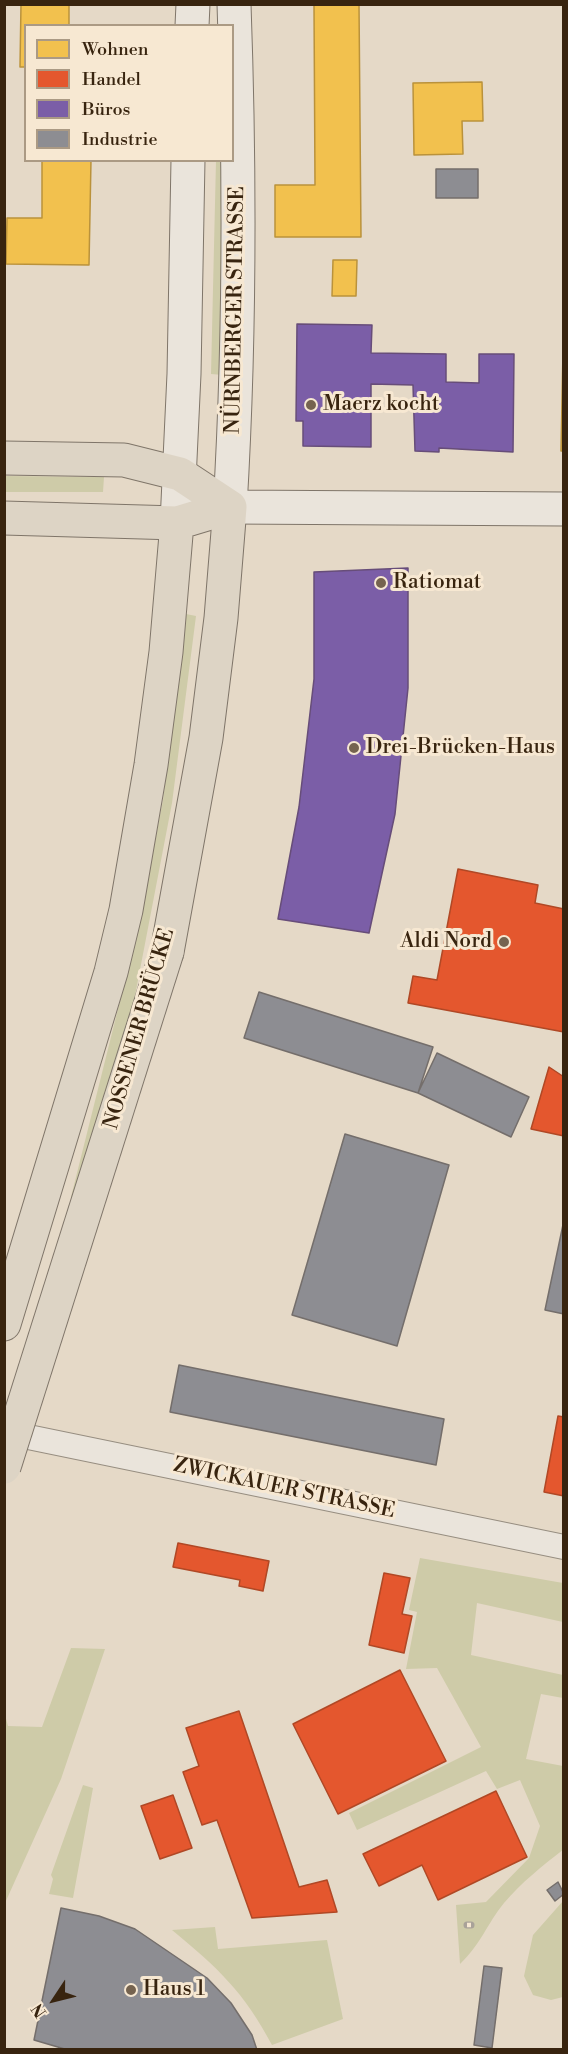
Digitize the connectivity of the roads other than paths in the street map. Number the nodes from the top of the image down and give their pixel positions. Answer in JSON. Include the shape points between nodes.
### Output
{"nodes":[{"id":1,"x":193,"y":4,"type":"edge"},
{"id":2,"x":234,"y":4,"type":"edge"},
{"id":3,"x":192,"y":24,"type":"edge"},
{"id":4,"x":188,"y":162,"type":"edge"},
{"id":5,"x":4,"y":458,"type":"edge"},
{"id":6,"x":180,"y":474,"type":"junction"},
{"id":7,"x":230,"y":507,"type":"junction"},
{"id":8,"x":564,"y":509,"type":"edge"},
{"id":9,"x":4,"y":518,"type":"edge"},
{"id":10,"x":177,"y":523,"type":"junction"},
{"id":11,"x":4,"y":1324,"type":"edge"},
{"id":12,"x":4,"y":1432,"type":"edge"},
{"id":13,"x":4,"y":1467,"type":"edge"},
{"id":14,"x":564,"y":1547,"type":"edge"}],
"edges":[{"from":1,"to":3,"type":"main road"},
{"from":2,"to":7,"type":"main road","name":"NÜRNBERGER STRASSE","via":[[239,245],[237,395]]},
{"from":4,"to":6,"type":"main road"},
{"from":5,"to":6,"type":"main road","via":[[124,460]]},
{"from":6,"to":7,"type":"main road"},
{"from":6,"to":10,"type":"main road"},
{"from":7,"to":8,"type":"main road"},
{"from":7,"to":10,"type":"main road"},
{"from":7,"to":13,"type":"main road","name":"NOSSENER BRÜCKE","bridge":true,"via":[[206,738],[167,952]]},
{"from":9,"to":10,"type":"main road"},
{"from":10,"to":11,"type":"main road","name":"NOSSENER BRÜCKE","via":[[165,663],[126,910],[111,972]]},
{"from":12,"to":14,"type":"street","name":"ZWICKAUER STRASSE"}]}
